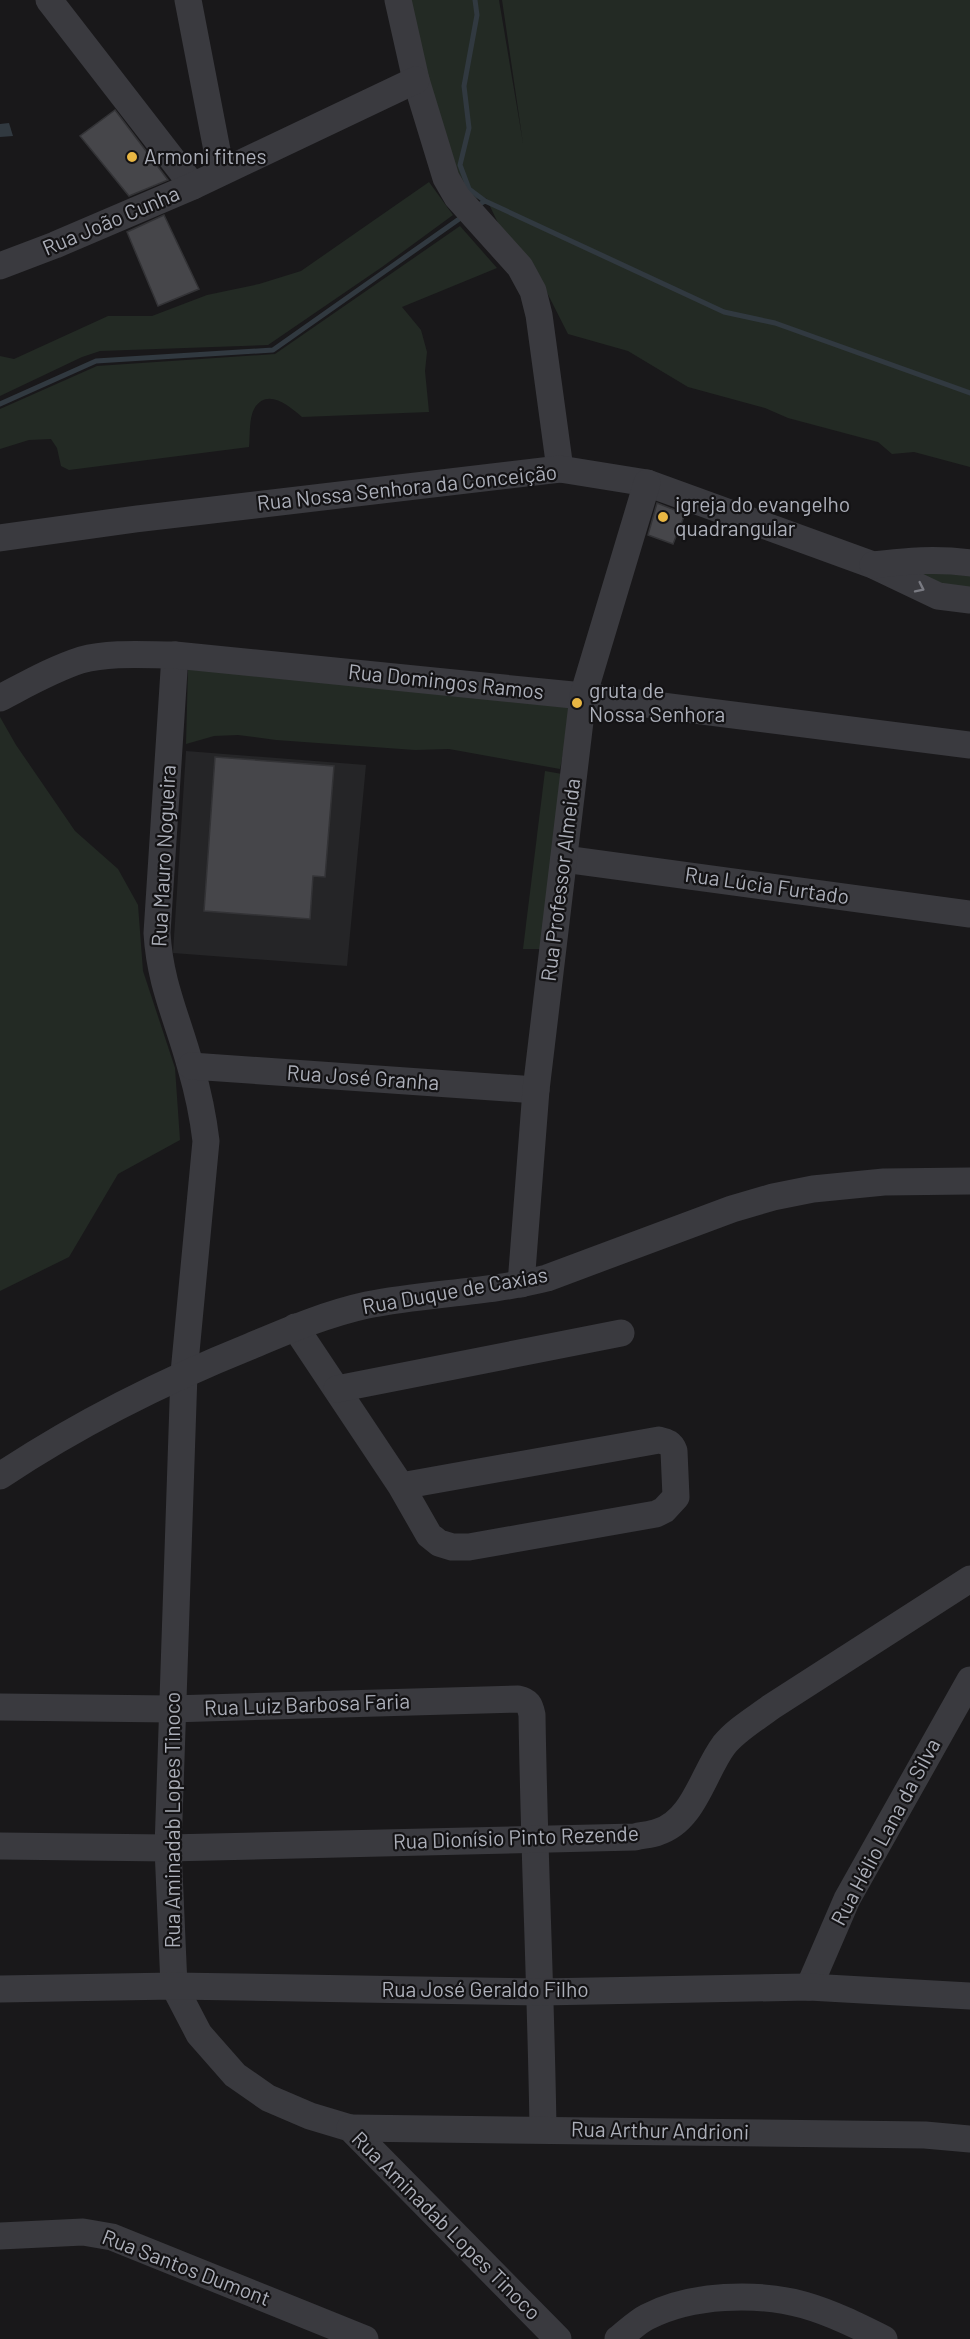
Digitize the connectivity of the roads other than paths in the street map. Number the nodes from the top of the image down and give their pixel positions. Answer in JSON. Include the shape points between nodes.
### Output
{"nodes":[{"id":1,"x":49,"y":0,"type":"edge"},
{"id":2,"x":188,"y":0,"type":"edge"},
{"id":3,"x":398,"y":0,"type":"edge"},
{"id":4,"x":416,"y":80,"type":"junction"},
{"id":5,"x":222,"y":171,"type":"junction"},
{"id":6,"x":193,"y":186,"type":"junction"},
{"id":7,"x":0,"y":266,"type":"edge"},
{"id":8,"x":560,"y":469,"type":"junction"},
{"id":9,"x":647,"y":483,"type":"junction"},
{"id":10,"x":0,"y":538,"type":"edge"},
{"id":11,"x":970,"y":563,"type":"edge"},
{"id":12,"x":873,"y":565,"type":"junction"},
{"id":13,"x":970,"y":600,"type":"edge"},
{"id":14,"x":176,"y":655,"type":"junction"},
{"id":15,"x":584,"y":696,"type":"junction"},
{"id":16,"x":0,"y":698,"type":"edge"},
{"id":17,"x":970,"y":745,"type":"edge"},
{"id":18,"x":564,"y":859,"type":"junction"},
{"id":19,"x":970,"y":914,"type":"edge"},
{"id":20,"x":191,"y":1066,"type":"junction"},
{"id":21,"x":536,"y":1090,"type":"junction"},
{"id":22,"x":970,"y":1181,"type":"edge"},
{"id":23,"x":521,"y":1284,"type":"junction"},
{"id":24,"x":295,"y":1327,"type":"junction"},
{"id":25,"x":621,"y":1334,"type":"dead end"},
{"id":26,"x":184,"y":1374,"type":"junction"},
{"id":27,"x":337,"y":1389,"type":"junction"},
{"id":28,"x":0,"y":1476,"type":"edge"},
{"id":29,"x":401,"y":1486,"type":"junction"},
{"id":30,"x":970,"y":1579,"type":"edge"},
{"id":31,"x":970,"y":1680,"type":"edge"},
{"id":32,"x":0,"y":1707,"type":"edge"},
{"id":33,"x":171,"y":1708,"type":"junction"},
{"id":34,"x":534,"y":1839,"type":"junction"},
{"id":35,"x":0,"y":1846,"type":"edge"},
{"id":36,"x":168,"y":1848,"type":"junction"},
{"id":37,"x":174,"y":1986,"type":"junction"},
{"id":38,"x":809,"y":1987,"type":"junction"},
{"id":39,"x":0,"y":1989,"type":"edge"},
{"id":40,"x":541,"y":1992,"type":"junction"},
{"id":41,"x":970,"y":1996,"type":"edge"},
{"id":42,"x":350,"y":2128,"type":"junction"},
{"id":43,"x":543,"y":2129,"type":"junction"},
{"id":44,"x":970,"y":2139,"type":"edge"},
{"id":45,"x":0,"y":2236,"type":"edge"},
{"id":46,"x":365,"y":2339,"type":"edge"},
{"id":47,"x":558,"y":2339,"type":"edge"},
{"id":48,"x":618,"y":2339,"type":"edge"},
{"id":49,"x":884,"y":2339,"type":"edge"}],
"edges":[{"from":1,"to":6,"type":"street"},
{"from":2,"to":5,"type":"street"},
{"from":3,"to":4,"type":"street"},
{"from":4,"to":5,"type":"street","name":"Rua João Cunha"},
{"from":4,"to":8,"type":"street","via":[[446,178],[457,197],[520,267],[533,291]]},
{"from":5,"to":6,"type":"street","name":"Rua João Cunha"},
{"from":6,"to":7,"type":"street","name":"Rua João Cunha"},
{"from":8,"to":9,"type":"street","name":"Rua Nossa Senhora da Conceição"},
{"from":8,"to":10,"type":"street","name":"Rua Nossa Senhora da Conceição"},
{"from":9,"to":12,"type":"street","name":"Rua Nossa Senhora da Conceição"},
{"from":9,"to":15,"type":"street","name":"Rua Professor Almeida"},
{"from":11,"to":12,"type":"street","name":"Rua Nossa Senhora da Conceição","via":[[918,559]]},
{"from":12,"to":13,"type":"street","name":"Rua Nossa Senhora da Conceição","one_way":true,"via":[[938,597]]},
{"from":14,"to":15,"type":"street","name":"Rua Domingos Ramos"},
{"from":14,"to":16,"type":"street","name":"Rua Domingos Ramos","via":[[115,655],[83,660]]},
{"from":14,"to":20,"type":"street","name":"Rua Mauro Nogueira","via":[[157,933],[165,989]]},
{"from":15,"to":17,"type":"street","name":"Rua Domingos Ramos"},
{"from":15,"to":18,"type":"street","name":"Rua Professor Almeida"},
{"from":18,"to":19,"type":"street","name":"Rua Lúcia Furtado"},
{"from":18,"to":21,"type":"street","name":"Rua Professor Almeida"},
{"from":20,"to":21,"type":"street","name":"Rua José Granha"},
{"from":20,"to":26,"type":"street","name":"Rua Mauro Nogueira","via":[[206,1141]]},
{"from":21,"to":23,"type":"street","name":"Rua Professor Almeida"},
{"from":22,"to":23,"type":"street","name":"Rua Duque de Caxias","via":[[884,1182],[773,1197]]},
{"from":23,"to":24,"type":"street","name":"Rua Duque de Caxias","via":[[368,1305]]},
{"from":24,"to":26,"type":"street","name":"Rua Duque de Caxias"},
{"from":24,"to":27,"type":"street"},
{"from":25,"to":27,"type":"street"},
{"from":26,"to":28,"type":"street","name":"Rua Duque de Caxias"},
{"from":26,"to":33,"type":"street","name":"Rua Aminadab Lopes Tinoco"},
{"from":27,"to":29,"type":"street"},
{"from":29,"to":29,"type":"street","via":[[429,1534],[439,1543],[469,1547],[656,1514],[676,1497],[674,1451],[667,1442],[659,1440]]},
{"from":30,"to":34,"type":"street","name":"Rua Dionísio Pinto Rezende","via":[[739,1730],[714,1759],[690,1805],[677,1821],[659,1832],[635,1837]]},
{"from":31,"to":38,"type":"street","name":"Rua Hélio Lana da Silva","via":[[847,1899]]},
{"from":32,"to":33,"type":"street","name":"Rua Luiz Barbosa Faria"},
{"from":33,"to":34,"type":"street","name":"Rua Luiz Barbosa Faria","via":[[526,1701],[532,1715]]},
{"from":33,"to":36,"type":"street","name":"Rua Aminadab Lopes Tinoco"},
{"from":34,"to":36,"type":"street","name":"Rua Dionísio Pinto Rezende"},
{"from":34,"to":40,"type":"street"},
{"from":35,"to":36,"type":"street","name":"Rua Dionísio Pinto Rezende"},
{"from":36,"to":37,"type":"street","name":"Rua Aminadab Lopes Tinoco"},
{"from":37,"to":39,"type":"street","name":"Rua José Geraldo Filho"},
{"from":37,"to":40,"type":"street","name":"Rua José Geraldo Filho"},
{"from":37,"to":42,"type":"street","name":"Rua Aminadab Lopes Tinoco","via":[[199,2034],[235,2075],[268,2098]]},
{"from":38,"to":40,"type":"street","name":"Rua José Geraldo Filho"},
{"from":38,"to":41,"type":"street","name":"Rua José Geraldo Filho"},
{"from":40,"to":43,"type":"street"},
{"from":42,"to":43,"type":"street","name":"Rua Arthur Andrioni"},
{"from":42,"to":47,"type":"street","name":"Rua Aminadab Lopes Tinoco"},
{"from":43,"to":44,"type":"street","name":"Rua Arthur Andrioni"},
{"from":45,"to":46,"type":"street","name":"Rua Santos Dumont","via":[[83,2232],[112,2237]]},
{"from":48,"to":49,"type":"street","via":[[646,2317],[681,2304],[720,2297],[802,2304],[838,2316]]}]}
